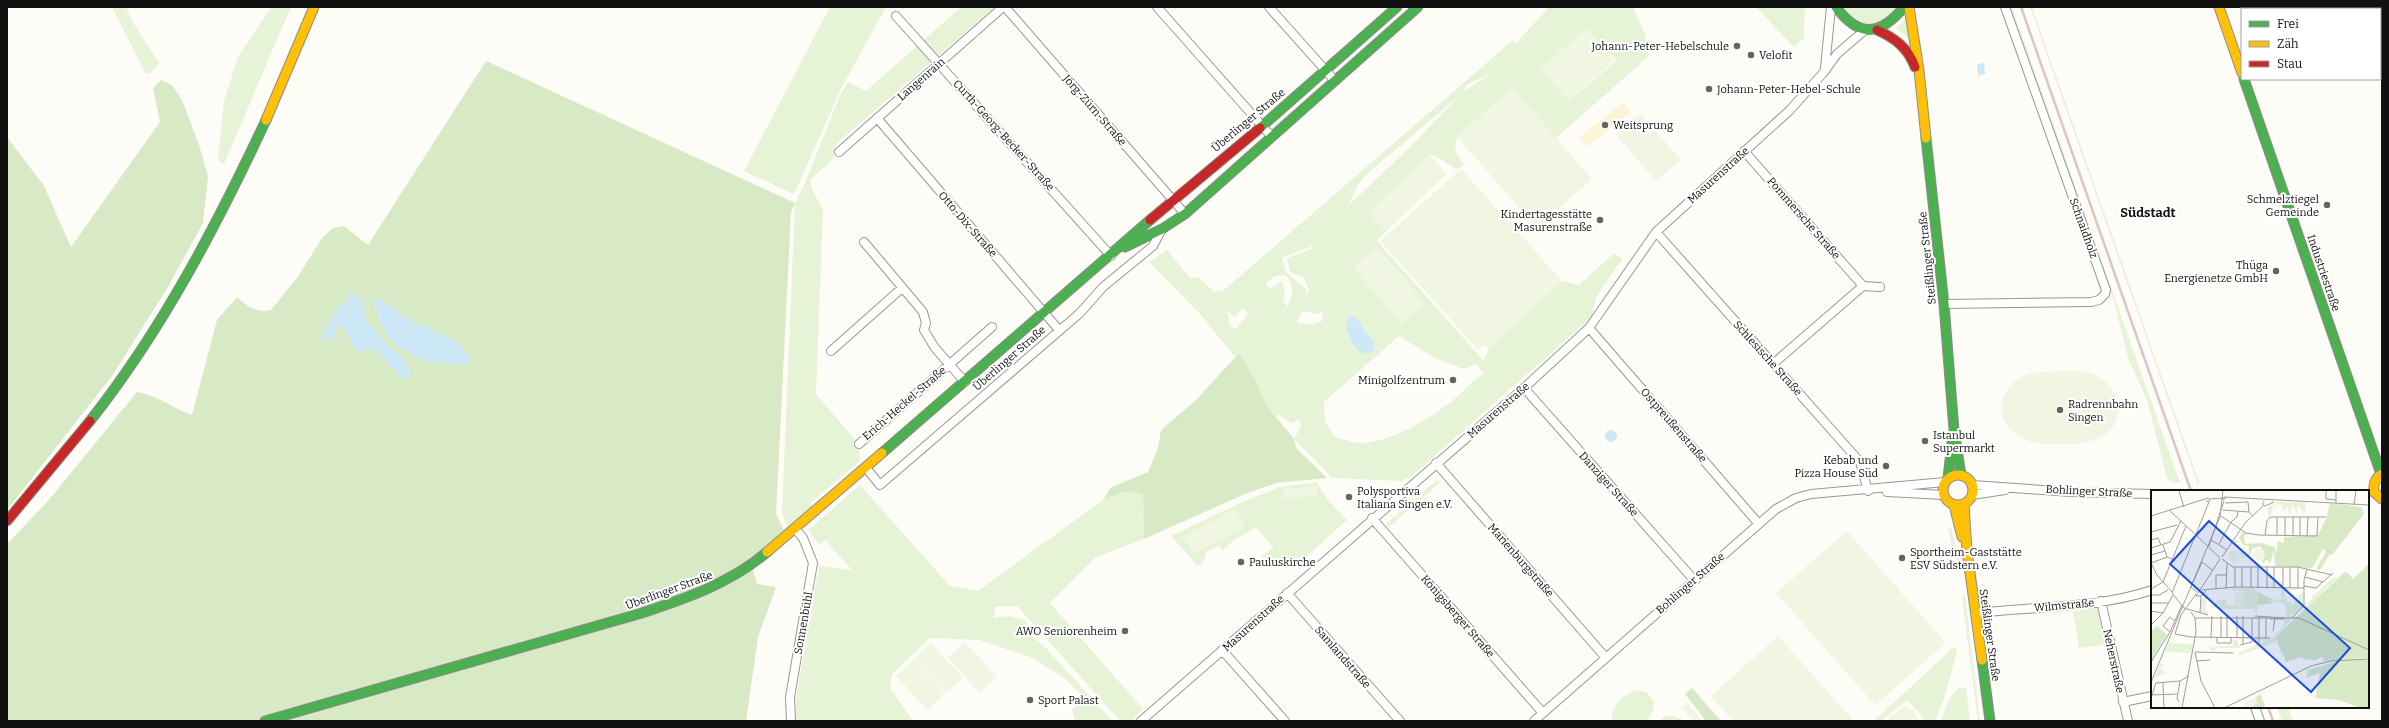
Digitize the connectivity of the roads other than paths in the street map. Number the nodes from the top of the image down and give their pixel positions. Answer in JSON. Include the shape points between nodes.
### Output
{"nodes":[{"id":1,"x":314,"y":7,"type":"edge"},
{"id":2,"x":1004,"y":7,"type":"edge"},
{"id":3,"x":1157,"y":7,"type":"edge"},
{"id":4,"x":1268,"y":7,"type":"edge"},
{"id":5,"x":1397,"y":7,"type":"edge"},
{"id":6,"x":1418,"y":7,"type":"edge"},
{"id":7,"x":1831,"y":7,"type":"edge"},
{"id":8,"x":1836,"y":7,"type":"edge"},
{"id":9,"x":1904,"y":7,"type":"edge"},
{"id":10,"x":1908,"y":7,"type":"edge"},
{"id":11,"x":2005,"y":7,"type":"edge"},
{"id":12,"x":2218,"y":7,"type":"edge"},
{"id":13,"x":896,"y":16,"type":"dead end"},
{"id":14,"x":1865,"y":30,"type":"junction"},
{"id":15,"x":1877,"y":30,"type":"junction"},
{"id":16,"x":940,"y":63,"type":"junction"},
{"id":17,"x":1325,"y":70,"type":"junction"},
{"id":18,"x":2241,"y":70,"type":"edge"},
{"id":19,"x":1824,"y":72,"type":"junction"},
{"id":20,"x":2244,"y":80,"type":"edge"},
{"id":21,"x":1335,"y":81,"type":"junction"},
{"id":22,"x":1920,"y":83,"type":"junction"},
{"id":23,"x":877,"y":118,"type":"junction"},
{"id":24,"x":1262,"y":126,"type":"junction"},
{"id":25,"x":1272,"y":137,"type":"junction"},
{"id":26,"x":1744,"y":151,"type":"junction"},
{"id":27,"x":839,"y":152,"type":"dead end"},
{"id":28,"x":1172,"y":199,"type":"junction"},
{"id":29,"x":1185,"y":214,"type":"junction"},
{"id":30,"x":1162,"y":229,"type":"junction"},
{"id":31,"x":1656,"y":232,"type":"junction"},
{"id":32,"x":864,"y":242,"type":"dead end"},
{"id":33,"x":1113,"y":254,"type":"junction"},
{"id":34,"x":1863,"y":286,"type":"junction"},
{"id":35,"x":1880,"y":287,"type":"dead end"},
{"id":36,"x":902,"y":288,"type":"junction"},
{"id":37,"x":1944,"y":304,"type":"junction"},
{"id":38,"x":1045,"y":313,"type":"junction"},
{"id":39,"x":992,"y":327,"type":"dead end"},
{"id":40,"x":1589,"y":328,"type":"junction"},
{"id":41,"x":1059,"y":330,"type":"junction"},
{"id":42,"x":831,"y":351,"type":"dead end"},
{"id":43,"x":950,"y":363,"type":"junction"},
{"id":44,"x":1773,"y":364,"type":"junction"},
{"id":45,"x":965,"y":382,"type":"junction"},
{"id":46,"x":1524,"y":388,"type":"junction"},
{"id":47,"x":1954,"y":430,"type":"junction"},
{"id":48,"x":859,"y":444,"type":"dead end"},
{"id":49,"x":1436,"y":463,"type":"junction"},
{"id":50,"x":866,"y":468,"type":"junction"},
{"id":51,"x":2382,"y":474,"type":"edge"},
{"id":52,"x":1961,"y":475,"type":"junction"},
{"id":53,"x":1946,"y":480,"type":"junction"},
{"id":54,"x":1972,"y":485,"type":"junction"},
{"id":55,"x":2026,"y":487,"type":"junction"},
{"id":56,"x":1868,"y":491,"type":"junction"},
{"id":57,"x":2371,"y":492,"type":"edge"},
{"id":58,"x":1972,"y":494,"type":"junction"},
{"id":59,"x":2151,"y":494,"type":"edge"},
{"id":60,"x":1944,"y":495,"type":"junction"},
{"id":61,"x":2382,"y":499,"type":"edge"},
{"id":62,"x":1964,"y":504,"type":"junction"},
{"id":63,"x":1954,"y":505,"type":"junction"},
{"id":64,"x":1372,"y":518,"type":"junction"},
{"id":65,"x":7,"y":521,"type":"edge"},
{"id":66,"x":1758,"y":523,"type":"junction"},
{"id":67,"x":795,"y":529,"type":"junction"},
{"id":68,"x":1967,"y":551,"type":"junction"},
{"id":69,"x":1694,"y":580,"type":"junction"},
{"id":70,"x":2151,"y":590,"type":"edge"},
{"id":71,"x":1287,"y":593,"type":"junction"},
{"id":72,"x":2101,"y":601,"type":"junction"},
{"id":73,"x":1975,"y":613,"type":"junction"},
{"id":74,"x":1222,"y":650,"type":"junction"},
{"id":75,"x":1606,"y":658,"type":"junction"},
{"id":76,"x":2151,"y":696,"type":"edge"},
{"id":77,"x":2123,"y":702,"type":"junction"},
{"id":78,"x":2255,"y":708,"type":"edge"},
{"id":79,"x":1543,"y":713,"type":"junction"},
{"id":80,"x":265,"y":721,"type":"edge"},
{"id":81,"x":791,"y":721,"type":"edge"},
{"id":82,"x":1141,"y":721,"type":"edge"},
{"id":83,"x":1285,"y":721,"type":"edge"},
{"id":84,"x":1400,"y":721,"type":"edge"},
{"id":85,"x":1534,"y":721,"type":"edge"},
{"id":86,"x":1990,"y":721,"type":"edge"},
{"id":87,"x":2128,"y":721,"type":"edge"},
{"id":88,"x":2260,"y":721,"type":"edge"}],
"edges":[{"from":1,"to":65,"type":"street","via":[[293,61],[237,182],[174,298],[116,386],[67,452]]},
{"from":2,"to":16,"type":"street","name":"Langenrain"},
{"from":2,"to":28,"type":"street","name":"Jörg-Zürn-Straße"},
{"from":3,"to":24,"type":"street"},
{"from":4,"to":17,"type":"street"},
{"from":5,"to":17,"type":"street","name":"Überlinger Straße"},
{"from":6,"to":21,"type":"street","name":"Überlinger Straße"},
{"from":7,"to":19,"type":"street","name":"Masurenstraße","via":[[1828,55]]},
{"from":8,"to":14,"type":"street","name":"Steißlinger Straße","via":[[1850,25]]},
{"from":9,"to":15,"type":"street","via":[[1888,26]]},
{"from":10,"to":22,"type":"street","name":"Steißlinger Straße","via":[[1920,70]]},
{"from":11,"to":37,"type":"street","name":"Schnaidholz","via":[[2106,290],[2099,300],[2091,302]]},
{"from":12,"to":18,"type":"street"},
{"from":13,"to":16,"type":"street","name":"Curth-Georg-Becker-Straße"},
{"from":14,"to":15,"type":"street","name":"Steißlinger Straße"},
{"from":14,"to":19,"type":"street","name":"Masurenstraße","via":[[1837,54]]},
{"from":15,"to":22,"type":"street","name":"Steißlinger Straße","via":[[1897,40],[1913,58]]},
{"from":16,"to":23,"type":"street","name":"Langenrain"},
{"from":16,"to":33,"type":"street","name":"Curth-Georg-Becker-Straße"},
{"from":17,"to":21,"type":"street"},
{"from":17,"to":24,"type":"street","name":"Überlinger Straße"},
{"from":19,"to":26,"type":"street","name":"Masurenstraße","via":[[1790,110]]},
{"from":20,"to":51,"type":"street","name":"Industriestraße"},
{"from":21,"to":25,"type":"street","name":"Überlinger Straße"},
{"from":22,"to":37,"type":"street","name":"Steißlinger Straße"},
{"from":23,"to":27,"type":"street","name":"Langenrain"},
{"from":23,"to":38,"type":"street","name":"Otto-Dix-Straße"},
{"from":24,"to":25,"type":"street"},
{"from":24,"to":28,"type":"street","name":"Überlinger Straße"},
{"from":25,"to":29,"type":"street","name":"Überlinger Straße"},
{"from":26,"to":31,"type":"street","name":"Masurenstraße"},
{"from":26,"to":34,"type":"street","name":"Pommersche Straße"},
{"from":28,"to":29,"type":"street","name":"Jörg-Zürn-Straße"},
{"from":28,"to":33,"type":"street","name":"Überlinger Straße"},
{"from":29,"to":30,"type":"street","name":"Überlinger Straße"},
{"from":30,"to":33,"type":"street","name":"Überlinger Straße"},
{"from":30,"to":41,"type":"street","name":"Überlinger Straße","via":[[1153,246],[1103,287],[1080,313]]},
{"from":31,"to":40,"type":"street","name":"Masurenstraße"},
{"from":31,"to":44,"type":"street","name":"Schlesische Straße"},
{"from":32,"to":36,"type":"street","name":"Erich-Heckel-Straße"},
{"from":33,"to":38,"type":"street","name":"Überlinger Straße"},
{"from":34,"to":35,"type":"street"},
{"from":34,"to":44,"type":"street"},
{"from":36,"to":42,"type":"street"},
{"from":36,"to":43,"type":"street","name":"Erich-Heckel-Straße","via":[[924,312],[924,330],[935,348]]},
{"from":37,"to":47,"type":"street","name":"Steißlinger Straße"},
{"from":38,"to":41,"type":"street","name":"Otto-Dix-Straße"},
{"from":38,"to":45,"type":"street","name":"Überlinger Straße"},
{"from":39,"to":43,"type":"street","name":"Erich-Heckel-Straße"},
{"from":40,"to":46,"type":"street","name":"Masurenstraße"},
{"from":40,"to":66,"type":"street","name":"Ostpreußenstraße"},
{"from":41,"to":50,"type":"street","name":"Überlinger Straße","via":[[880,485]]},
{"from":43,"to":45,"type":"street","name":"Erich-Heckel-Straße"},
{"from":43,"to":48,"type":"street","name":"Erich-Heckel-Straße"},
{"from":44,"to":56,"type":"street","name":"Schlesische Straße","via":[[1860,462]]},
{"from":45,"to":50,"type":"street","name":"Überlinger Straße"},
{"from":46,"to":49,"type":"street","name":"Masurenstraße"},
{"from":46,"to":69,"type":"street","name":"Danziger Straße"},
{"from":47,"to":52,"type":"street","name":"Steißlinger Straße"},
{"from":47,"to":53,"type":"street","name":"Steißlinger Straße"},
{"from":49,"to":64,"type":"street","name":"Masurenstraße"},
{"from":49,"to":75,"type":"street","name":"Marienburgstraße"},
{"from":50,"to":67,"type":"street","name":"Überlinger Straße"},
{"from":51,"to":57,"type":"street","via":[[2374,481]]},
{"from":52,"to":53,"type":"street"},
{"from":52,"to":54,"type":"street","via":[[1968,478]]},
{"from":53,"to":56,"type":"street","name":"Bohlinger Straße"},
{"from":53,"to":60,"type":"street","name":"Steißlinger Straße"},
{"from":54,"to":55,"type":"street","name":"Bohlinger Straße"},
{"from":54,"to":58,"type":"street"},
{"from":55,"to":58,"type":"street","name":"Bohlinger Straße"},
{"from":55,"to":59,"type":"street","name":"Bohlinger Straße","via":[[2071,492]]},
{"from":56,"to":60,"type":"street","name":"Bohlinger Straße"},
{"from":56,"to":66,"type":"street","name":"Bohlinger Straße","via":[[1810,494],[1796,498]]},
{"from":57,"to":61,"type":"street"},
{"from":58,"to":62,"type":"street"},
{"from":60,"to":63,"type":"street"},
{"from":62,"to":63,"type":"street"},
{"from":62,"to":68,"type":"street","name":"Steißlinger Straße"},
{"from":63,"to":68,"type":"street","name":"Steißlinger Straße"},
{"from":64,"to":71,"type":"street","name":"Masurenstraße"},
{"from":64,"to":79,"type":"street","name":"Königsberger Straße"},
{"from":66,"to":69,"type":"street","name":"Bohlinger Straße"},
{"from":67,"to":80,"type":"street","name":"Überlinger Straße","via":[[752,565],[730,579],[690,597],[608,624]]},
{"from":67,"to":81,"type":"street","name":"Sonnenbühl","via":[[803,538],[813,563],[790,697]]},
{"from":68,"to":73,"type":"street","name":"Steißlinger Straße"},
{"from":69,"to":75,"type":"street","name":"Bohlinger Straße"},
{"from":70,"to":72,"type":"street","name":"Wilmstraße","via":[[2135,596]]},
{"from":71,"to":74,"type":"street","name":"Masurenstraße"},
{"from":71,"to":84,"type":"street","name":"Samlandstraße"},
{"from":72,"to":73,"type":"street","name":"Wilmstraße"},
{"from":72,"to":77,"type":"street","name":"Neherstraße"},
{"from":73,"to":86,"type":"street","name":"Steißlinger Straße"},
{"from":74,"to":82,"type":"street","name":"Masurenstraße"},
{"from":74,"to":83,"type":"street"},
{"from":75,"to":79,"type":"street","name":"Bohlinger Straße"},
{"from":76,"to":77,"type":"street"},
{"from":77,"to":87,"type":"street","name":"Neherstraße"},
{"from":78,"to":88,"type":"street"},
{"from":79,"to":85,"type":"street","name":"Bohlinger Straße"}]}
